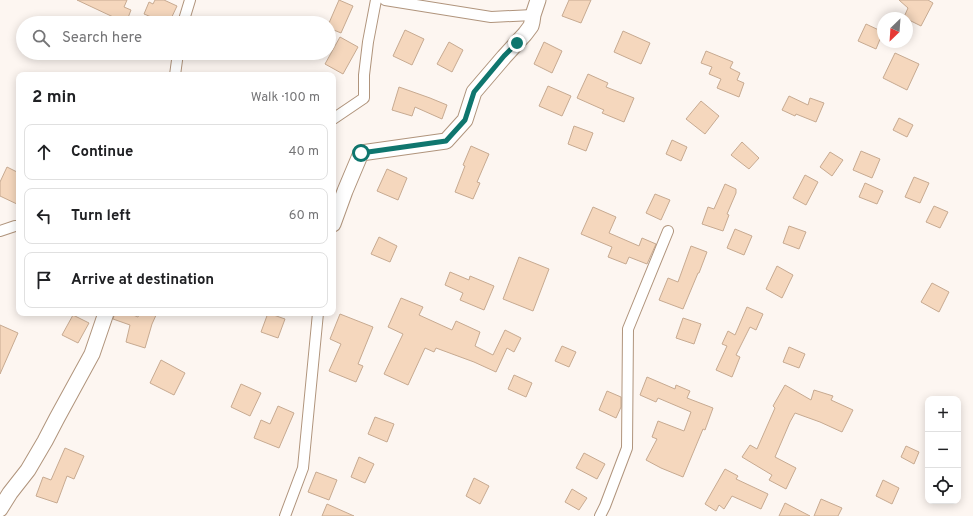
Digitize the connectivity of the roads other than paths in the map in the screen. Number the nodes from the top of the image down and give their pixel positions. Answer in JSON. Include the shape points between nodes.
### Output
{"nodes":[{"id":1,"x":190,"y":0,"type":"edge"},
{"id":2,"x":376,"y":0,"type":"edge"},
{"id":3,"x":385,"y":0,"type":"edge"},
{"id":4,"x":538,"y":0,"type":"edge"},
{"id":5,"x":533,"y":15,"type":"junction"},
{"id":6,"x":185,"y":16,"type":"edge"},
{"id":7,"x":177,"y":60,"type":"edge"},
{"id":8,"x":175,"y":72,"type":"edge"},
{"id":9,"x":336,"y":117,"type":"edge"},
{"id":10,"x":336,"y":216,"type":"edge"},
{"id":11,"x":16,"y":226,"type":"edge"},
{"id":12,"x":0,"y":231,"type":"edge"},
{"id":13,"x":668,"y":232,"type":"dead end"},
{"id":14,"x":105,"y":316,"type":"edge"},
{"id":15,"x":318,"y":316,"type":"edge"},
{"id":16,"x":0,"y":509,"type":"edge"},
{"id":17,"x":285,"y":516,"type":"edge"},
{"id":18,"x":600,"y":516,"type":"edge"}],
"edges":[{"from":1,"to":6,"type":"street"},
{"from":2,"to":9,"type":"street","via":[[368,42],[364,98]]},
{"from":3,"to":5,"type":"street","via":[[491,17]]},
{"from":4,"to":5,"type":"main road"},
{"from":5,"to":10,"type":"main road","via":[[525,34],[474,92],[465,120],[446,141],[361,153]]},
{"from":7,"to":8,"type":"street"},
{"from":11,"to":12,"type":"street"},
{"from":13,"to":18,"type":"street","via":[[628,329],[627,448]]},
{"from":14,"to":16,"type":"main road","via":[[92,354],[45,441]]},
{"from":15,"to":17,"type":"street","via":[[304,468]]}]}
